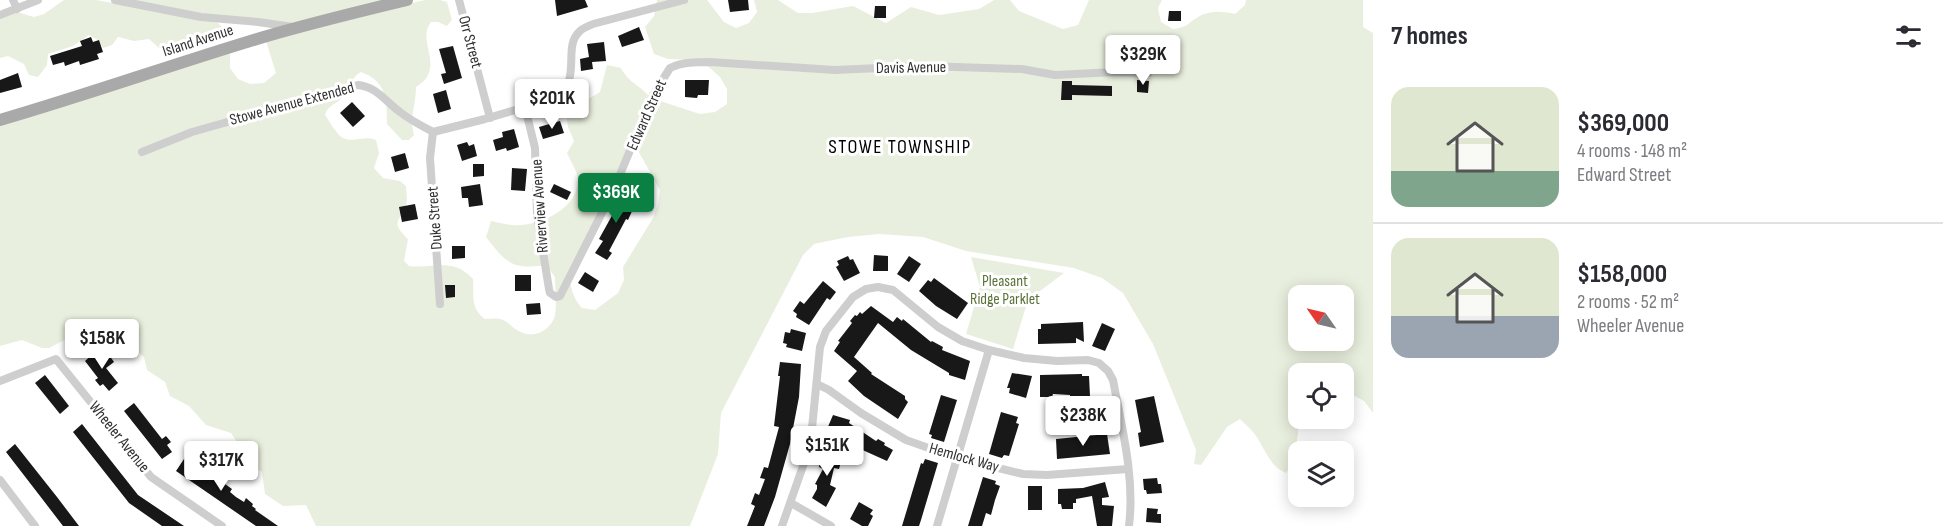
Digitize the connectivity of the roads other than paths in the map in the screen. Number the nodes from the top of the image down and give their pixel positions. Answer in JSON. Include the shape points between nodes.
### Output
{"nodes":[{"id":1,"x":38,"y":0,"type":"edge"},
{"id":2,"x":115,"y":0,"type":"edge"},
{"id":3,"x":407,"y":0,"type":"edge"},
{"id":4,"x":459,"y":0,"type":"edge"},
{"id":5,"x":684,"y":0,"type":"edge"},
{"id":6,"x":15,"y":4,"type":"edge"},
{"id":7,"x":0,"y":15,"type":"edge"},
{"id":8,"x":297,"y":28,"type":"junction"},
{"id":9,"x":674,"y":66,"type":"joint"},
{"id":10,"x":1148,"y":74,"type":"dead end"},
{"id":11,"x":525,"y":107,"type":"junction"},
{"id":12,"x":490,"y":118,"type":"junction"},
{"id":13,"x":0,"y":120,"type":"edge"},
{"id":14,"x":432,"y":132,"type":"junction"},
{"id":15,"x":142,"y":152,"type":"dead end"},
{"id":16,"x":560,"y":296,"type":"joint"},
{"id":17,"x":440,"y":304,"type":"dead end"},
{"id":18,"x":989,"y":350,"type":"junction"},
{"id":19,"x":0,"y":381,"type":"edge"},
{"id":20,"x":817,"y":384,"type":"junction"},
{"id":21,"x":957,"y":458,"type":"junction"},
{"id":22,"x":1128,"y":469,"type":"junction"},
{"id":23,"x":0,"y":480,"type":"edge"},
{"id":24,"x":791,"y":503,"type":"junction"},
{"id":25,"x":36,"y":526,"type":"edge"},
{"id":26,"x":222,"y":526,"type":"edge"},
{"id":27,"x":782,"y":526,"type":"edge"},
{"id":28,"x":831,"y":526,"type":"edge"},
{"id":29,"x":937,"y":526,"type":"edge"},
{"id":30,"x":1129,"y":526,"type":"edge"}],
"edges":[{"from":1,"to":6,"type":"street"},
{"from":2,"to":8,"type":"street"},
{"from":3,"to":8,"type":"main road","name":"Island Avenue"},
{"from":4,"to":12,"type":"street","name":"Orr Street"},
{"from":5,"to":11,"type":"street","via":[[579,31],[572,45],[572,74],[567,89],[558,97]]},
{"from":6,"to":7,"type":"street"},
{"from":8,"to":13,"type":"main road","name":"Island Avenue"},
{"from":9,"to":10,"type":"street","name":"Davis Avenue","via":[[710,62],[835,70],[924,66],[1022,69],[1055,75]]},
{"from":9,"to":16,"type":"street","name":"Edward Street","via":[[653,95],[614,189]]},
{"from":11,"to":12,"type":"street"},
{"from":11,"to":16,"type":"street","name":"Riverview Avenue","via":[[535,148],[537,215],[549,289],[553,296]]},
{"from":12,"to":14,"type":"street"},
{"from":14,"to":15,"type":"street","name":"Stowe Avenue Extended","via":[[399,112],[369,86],[357,85],[192,132]]},
{"from":14,"to":17,"type":"street","name":"Duke Street","via":[[430,158]]},
{"from":18,"to":20,"type":"street","via":[[938,327],[893,290],[866,289],[853,297],[826,331],[820,347]]},
{"from":18,"to":21,"type":"street"},
{"from":18,"to":22,"type":"street","via":[[1058,362],[1088,360],[1108,370]]},
{"from":19,"to":26,"type":"street","name":"Wheeler Avenue","via":[[56,359],[152,477]]},
{"from":20,"to":21,"type":"street","name":"Hemlock Way","via":[[906,440]]},
{"from":20,"to":24,"type":"street","via":[[808,447]]},
{"from":21,"to":22,"type":"street","name":"Hemlock Way","via":[[1023,474]]},
{"from":21,"to":29,"type":"street"},
{"from":22,"to":30,"type":"street"},
{"from":23,"to":25,"type":"street"},
{"from":24,"to":27,"type":"street"},
{"from":24,"to":28,"type":"street"}]}
